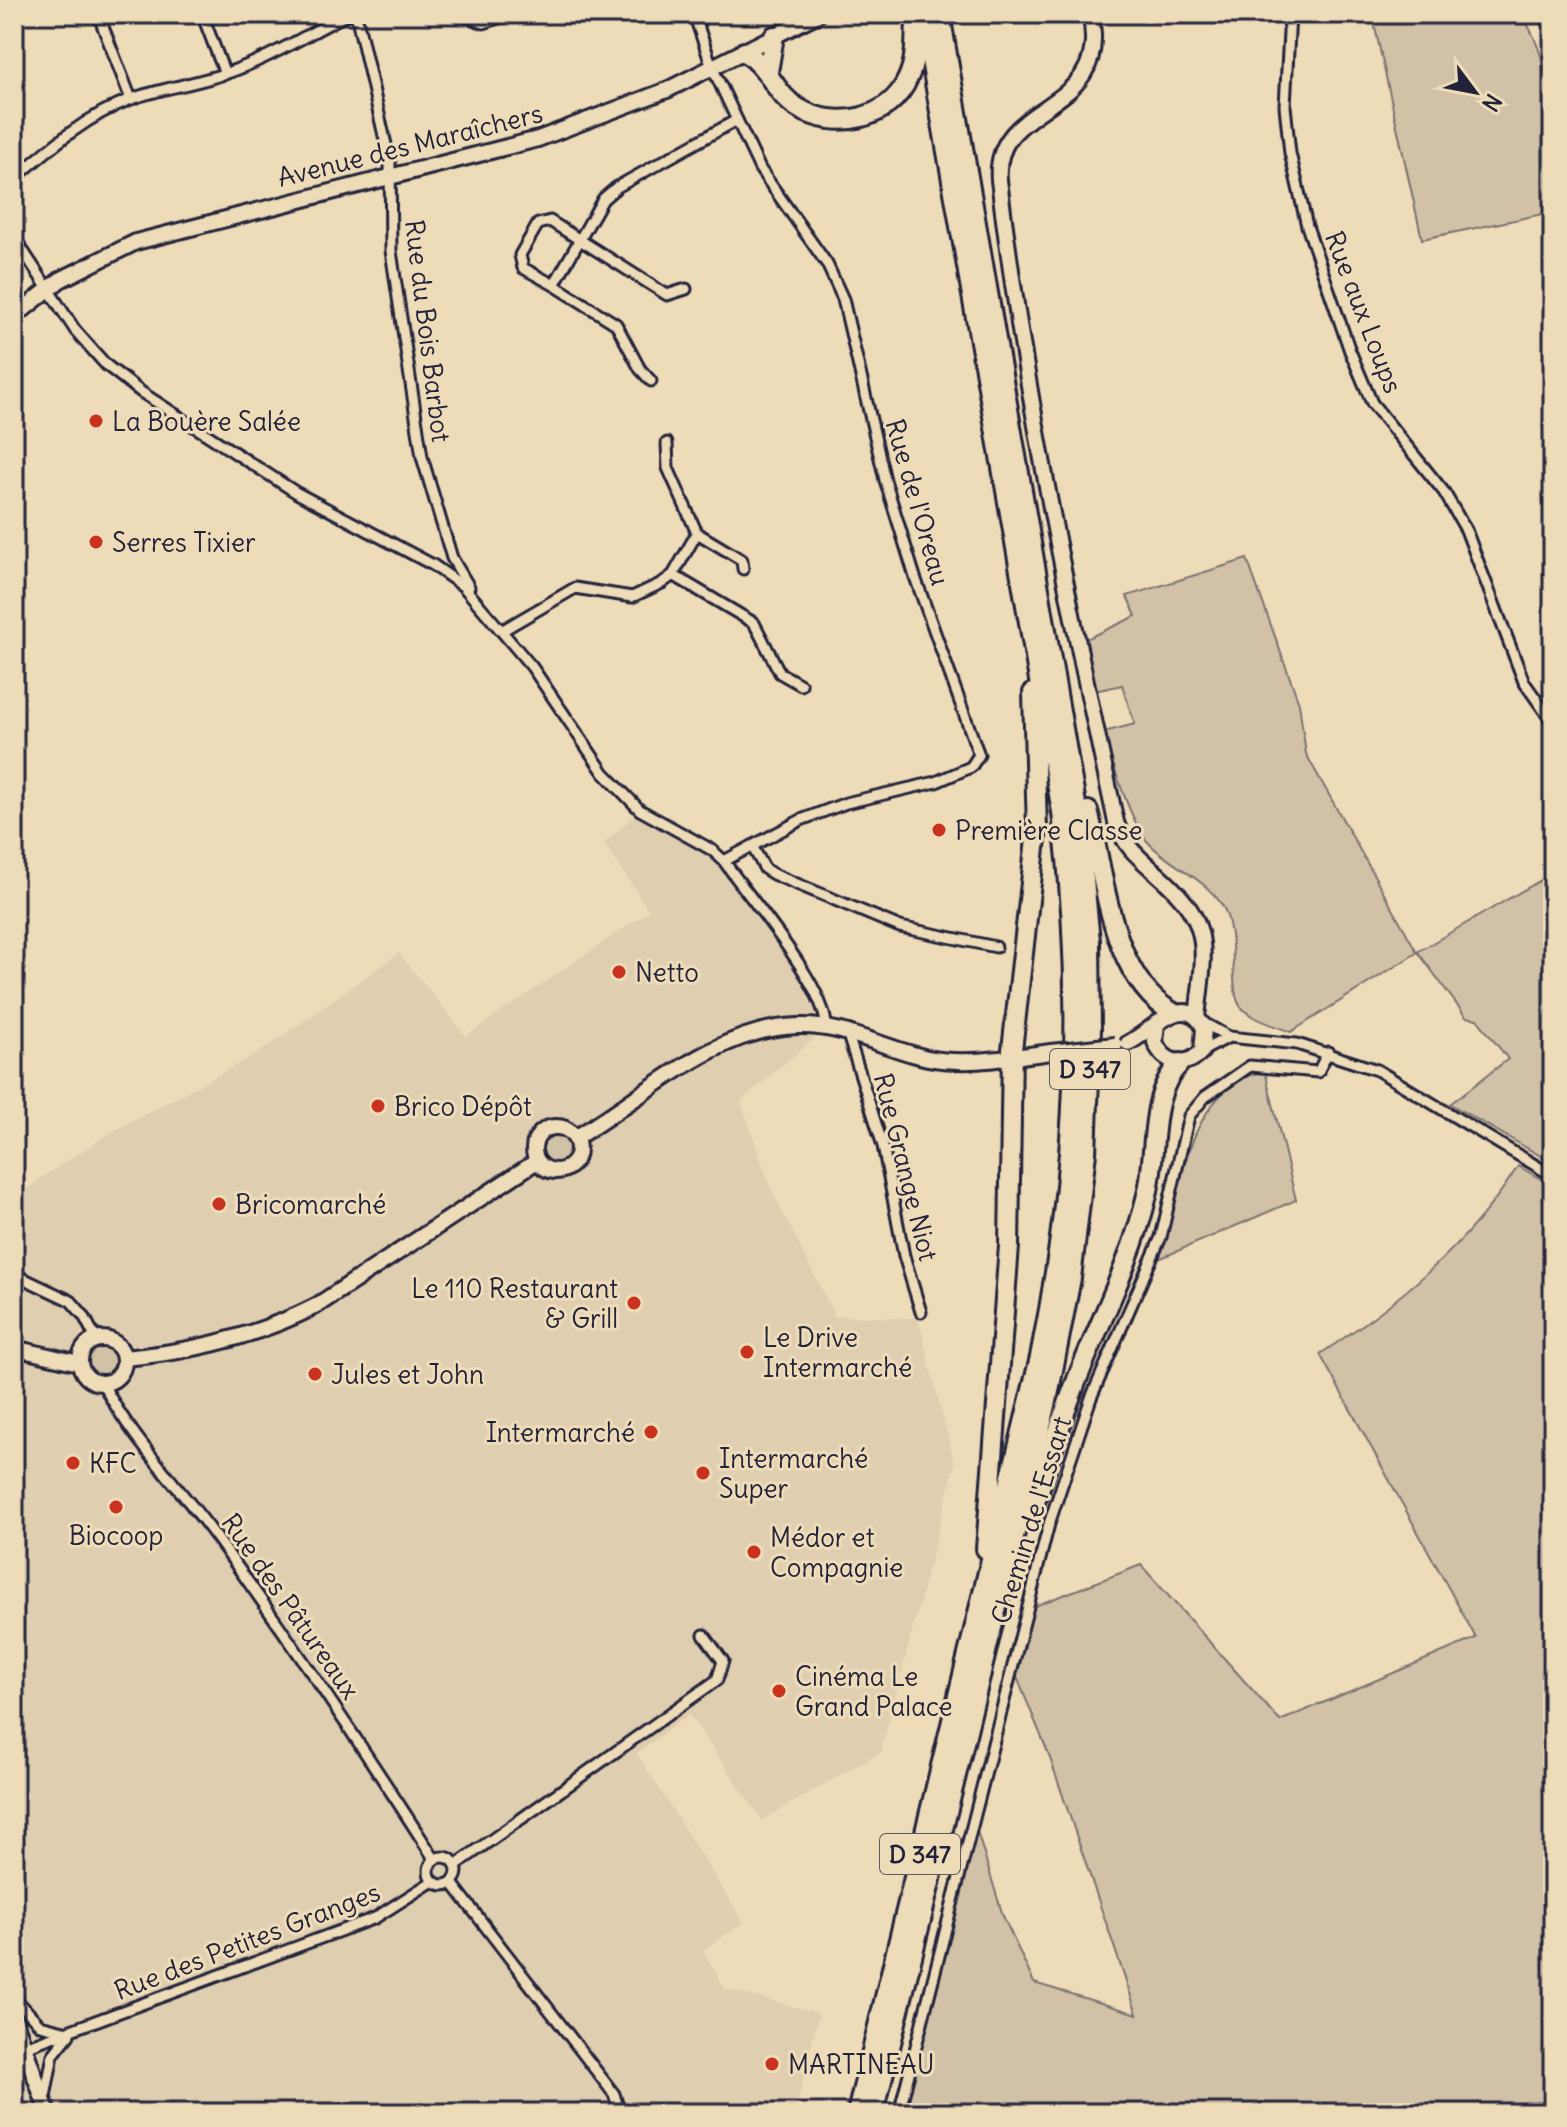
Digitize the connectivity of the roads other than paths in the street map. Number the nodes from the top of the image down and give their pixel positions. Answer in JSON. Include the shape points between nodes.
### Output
{"nodes":[{"id":1,"x":98,"y":14,"type":"edge"},
{"id":2,"x":202,"y":14,"type":"edge"},
{"id":3,"x":348,"y":14,"type":"edge"},
{"id":4,"x":356,"y":14,"type":"edge"},
{"id":5,"x":458,"y":14,"type":"edge"},
{"id":6,"x":511,"y":14,"type":"edge"},
{"id":7,"x":694,"y":14,"type":"edge"},
{"id":8,"x":818,"y":14,"type":"edge"},
{"id":9,"x":916,"y":14,"type":"edge"},
{"id":10,"x":923,"y":14,"type":"edge"},
{"id":11,"x":940,"y":14,"type":"edge"},
{"id":12,"x":1090,"y":14,"type":"edge"},
{"id":13,"x":1290,"y":14,"type":"edge"},
{"id":14,"x":774,"y":36,"type":"junction"},
{"id":15,"x":744,"y":52,"type":"junction"},
{"id":16,"x":712,"y":67,"type":"junction"},
{"id":17,"x":768,"y":72,"type":"junction"},
{"id":18,"x":225,"y":74,"type":"junction"},
{"id":19,"x":131,"y":99,"type":"junction"},
{"id":20,"x":735,"y":121,"type":"junction"},
{"id":21,"x":391,"y":178,"type":"junction"},
{"id":22,"x":14,"y":179,"type":"edge"},
{"id":23,"x":14,"y":237,"type":"edge"},
{"id":24,"x":580,"y":239,"type":"junction"},
{"id":25,"x":554,"y":285,"type":"junction"},
{"id":26,"x":49,"y":287,"type":"junction"},
{"id":27,"x":686,"y":289,"type":"dead end"},
{"id":28,"x":14,"y":317,"type":"edge"},
{"id":29,"x":651,"y":381,"type":"dead end"},
{"id":30,"x":667,"y":443,"type":"dead end"},
{"id":31,"x":697,"y":533,"type":"junction"},
{"id":32,"x":452,"y":558,"type":"junction"},
{"id":33,"x":743,"y":569,"type":"dead end"},
{"id":34,"x":445,"y":573,"type":"junction"},
{"id":35,"x":673,"y":575,"type":"junction"},
{"id":36,"x":476,"y":599,"type":"junction"},
{"id":37,"x":503,"y":630,"type":"junction"},
{"id":38,"x":1034,"y":649,"type":"junction"},
{"id":39,"x":801,"y":685,"type":"dead end"},
{"id":40,"x":1553,"y":723,"type":"edge"},
{"id":41,"x":1064,"y":724,"type":"junction"},
{"id":42,"x":752,"y":846,"type":"junction"},
{"id":43,"x":724,"y":861,"type":"junction"},
{"id":44,"x":996,"y":947,"type":"dead end"},
{"id":45,"x":1200,"y":988,"type":"junction"},
{"id":46,"x":1171,"y":1016,"type":"junction"},
{"id":47,"x":1199,"y":1019,"type":"junction"},
{"id":48,"x":826,"y":1028,"type":"junction"},
{"id":49,"x":847,"y":1032,"type":"junction"},
{"id":50,"x":1229,"y":1037,"type":"junction"},
{"id":51,"x":1121,"y":1044,"type":"junction"},
{"id":52,"x":1158,"y":1051,"type":"junction"},
{"id":53,"x":1202,"y":1051,"type":"junction"},
{"id":54,"x":1328,"y":1052,"type":"junction"},
{"id":55,"x":1011,"y":1057,"type":"junction"},
{"id":56,"x":1180,"y":1063,"type":"junction"},
{"id":57,"x":575,"y":1138,"type":"junction"},
{"id":58,"x":537,"y":1161,"type":"junction"},
{"id":59,"x":1553,"y":1176,"type":"edge"},
{"id":60,"x":14,"y":1274,"type":"edge"},
{"id":61,"x":921,"y":1312,"type":"dead end"},
{"id":62,"x":96,"y":1339,"type":"junction"},
{"id":63,"x":14,"y":1348,"type":"edge"},
{"id":64,"x":124,"y":1358,"type":"junction"},
{"id":65,"x":79,"y":1363,"type":"junction"},
{"id":66,"x":103,"y":1384,"type":"junction"},
{"id":67,"x":990,"y":1601,"type":"junction"},
{"id":68,"x":704,"y":1635,"type":"dead end"},
{"id":69,"x":435,"y":1860,"type":"junction"},
{"id":70,"x":456,"y":1865,"type":"junction"},
{"id":71,"x":433,"y":1881,"type":"junction"},
{"id":72,"x":452,"y":1883,"type":"junction"},
{"id":73,"x":14,"y":1997,"type":"edge"},
{"id":74,"x":14,"y":2018,"type":"edge"},
{"id":75,"x":71,"y":2032,"type":"junction"},
{"id":76,"x":20,"y":2050,"type":"edge"},
{"id":77,"x":46,"y":2107,"type":"edge"},
{"id":78,"x":620,"y":2113,"type":"edge"},
{"id":79,"x":857,"y":2113,"type":"edge"},
{"id":80,"x":874,"y":2113,"type":"edge"},
{"id":81,"x":899,"y":2113,"type":"edge"}],
"edges":[{"from":1,"to":19,"type":"street"},
{"from":2,"to":18,"type":"street"},
{"from":3,"to":18,"type":"street"},
{"from":4,"to":21,"type":"street","name":"Rue du Bois Barbot"},
{"from":5,"to":6,"type":"street","via":[[484,23]]},
{"from":7,"to":16,"type":"street","name":"Rue de l'Oreau"},
{"from":8,"to":14,"type":"street","name":"Avenue des Maraîchers"},
{"from":9,"to":17,"type":"highway","via":[[909,77],[886,106],[870,115],[834,120],[815,116],[783,96]]},
{"from":10,"to":38,"type":"highway","number":"D 347"},
{"from":11,"to":41,"type":"highway","number":"D 347"},
{"from":12,"to":45,"type":"street","via":[[1092,40],[1083,75],[1064,97],[1008,136],[999,155],[1001,194],[1035,415],[1116,822],[1127,845],[1179,895],[1199,925],[1205,954]]},
{"from":13,"to":40,"type":"street","name":"Rue aux Loups","via":[[1285,106],[1290,153],[1307,226],[1350,351],[1372,403],[1444,492],[1466,530],[1524,682]]},
{"from":14,"to":15,"type":"street","name":"Avenue des Maraîchers"},
{"from":14,"to":17,"type":"highway"},
{"from":15,"to":16,"type":"street","name":"Avenue des Maraîchers"},
{"from":15,"to":17,"type":"highway"},
{"from":16,"to":20,"type":"street","name":"Rue de l'Oreau"},
{"from":16,"to":21,"type":"street","name":"Avenue des Maraîchers","via":[[550,135]]},
{"from":18,"to":19,"type":"street"},
{"from":19,"to":22,"type":"street","via":[[84,123]]},
{"from":20,"to":24,"type":"street","via":[[617,187],[603,199]]},
{"from":20,"to":42,"type":"street","name":"Rue de l'Oreau","via":[[774,192],[827,264],[843,299],[885,480],[979,755],[971,767],[936,782],[831,807]]},
{"from":21,"to":26,"type":"street","name":"Avenue des Maraîchers","via":[[170,231],[105,256]]},
{"from":21,"to":32,"type":"street","name":"Rue du Bois Barbot","via":[[391,251],[422,457]]},
{"from":23,"to":26,"type":"street"},
{"from":24,"to":25,"type":"street"},
{"from":24,"to":25,"type":"street","via":[[550,221],[538,224],[520,255],[523,268]]},
{"from":24,"to":27,"type":"street","via":[[667,295]]},
{"from":25,"to":29,"type":"street","via":[[616,324]]},
{"from":26,"to":28,"type":"street","name":"Avenue des Maraîchers"},
{"from":26,"to":34,"type":"street","via":[[85,344],[141,392],[297,493]]},
{"from":30,"to":31,"type":"street","via":[[668,468]]},
{"from":31,"to":33,"type":"street","via":[[742,560]]},
{"from":31,"to":35,"type":"street"},
{"from":32,"to":34,"type":"street"},
{"from":32,"to":36,"type":"street","name":"Rue du Bois Barbot"},
{"from":34,"to":36,"type":"street"},
{"from":35,"to":37,"type":"street","via":[[632,597],[575,588]]},
{"from":35,"to":39,"type":"street","via":[[754,623],[780,673]]},
{"from":36,"to":37,"type":"street"},
{"from":37,"to":43,"type":"street","via":[[604,773],[640,810]]},
{"from":38,"to":55,"type":"highway","via":[[1037,830]]},
{"from":38,"to":67,"type":"highway","number":"D 347","via":[[1071,894],[1073,1111],[1049,1316]]},
{"from":41,"to":46,"type":"highway","via":[[1116,928],[1146,992]]},
{"from":41,"to":67,"type":"highway","number":"D 347","via":[[1090,941],[1086,1153],[1061,1333]]},
{"from":42,"to":43,"type":"street","name":"Rue de l'Oreau"},
{"from":42,"to":44,"type":"street","via":[[773,874],[885,921]]},
{"from":43,"to":48,"type":"street","via":[[813,987],[826,1014]]},
{"from":45,"to":46,"type":"street"},
{"from":45,"to":47,"type":"street"},
{"from":46,"to":47,"type":"street"},
{"from":46,"to":51,"type":"street"},
{"from":46,"to":52,"type":"street","via":[[1155,1042]]},
{"from":47,"to":50,"type":"street"},
{"from":47,"to":53,"type":"street","via":[[1206,1036]]},
{"from":48,"to":49,"type":"street"},
{"from":48,"to":57,"type":"street","via":[[779,1028],[721,1047]]},
{"from":49,"to":55,"type":"street","via":[[930,1058]]},
{"from":49,"to":61,"type":"street","name":"Rue Grange Niot","via":[[883,1146],[904,1256]]},
{"from":50,"to":53,"type":"street"},
{"from":50,"to":54,"type":"street"},
{"from":51,"to":52,"type":"street"},
{"from":51,"to":55,"type":"street","bridge":true},
{"from":52,"to":56,"type":"street"},
{"from":53,"to":56,"type":"street"},
{"from":54,"to":59,"type":"street","via":[[1402,1082]]},
{"from":54,"to":81,"type":"street","name":"Chemin de l'Essart","via":[[1318,1072],[1264,1064],[1239,1070],[1189,1116],[1164,1228],[1091,1398],[1049,1524]]},
{"from":55,"to":67,"type":"highway","via":[[1009,1246]]},
{"from":56,"to":67,"type":"highway","via":[[1160,1092],[1151,1177],[1139,1222]]},
{"from":57,"to":58,"type":"street","via":[[564,1128],[542,1133],[534,1146]]},
{"from":57,"to":58,"type":"street","via":[[578,1155],[567,1169],[548,1170]]},
{"from":58,"to":64,"type":"street","via":[[281,1324],[178,1352]]},
{"from":60,"to":62,"type":"street","via":[[78,1306]]},
{"from":62,"to":64,"type":"street","via":[[116,1343]]},
{"from":62,"to":65,"type":"street","via":[[86,1345]]},
{"from":63,"to":65,"type":"street"},
{"from":64,"to":66,"type":"street","via":[[119,1376]]},
{"from":65,"to":66,"type":"street","via":[[89,1380]]},
{"from":66,"to":69,"type":"street","name":"Rue des Pâtureaux","via":[[133,1433],[200,1514],[355,1734]]},
{"from":67,"to":79,"type":"highway","number":"D 347"},
{"from":67,"to":80,"type":"highway","number":"D 347"},
{"from":68,"to":70,"type":"street","via":[[723,1661],[717,1680]]},
{"from":69,"to":70,"type":"street","via":[[444,1857]]},
{"from":69,"to":71,"type":"street","via":[[429,1867]]},
{"from":70,"to":72,"type":"street"},
{"from":71,"to":72,"type":"street"},
{"from":71,"to":75,"type":"street","name":"Rue des Petites Granges","via":[[375,1918]]},
{"from":72,"to":78,"type":"street","via":[[614,2094]]},
{"from":73,"to":75,"type":"street","via":[[40,2025]]},
{"from":74,"to":76,"type":"street"},
{"from":75,"to":76,"type":"street","name":"Rue des Petites Granges"},
{"from":75,"to":77,"type":"street","via":[[53,2055]]},
{"from":76,"to":77,"type":"street"}]}
